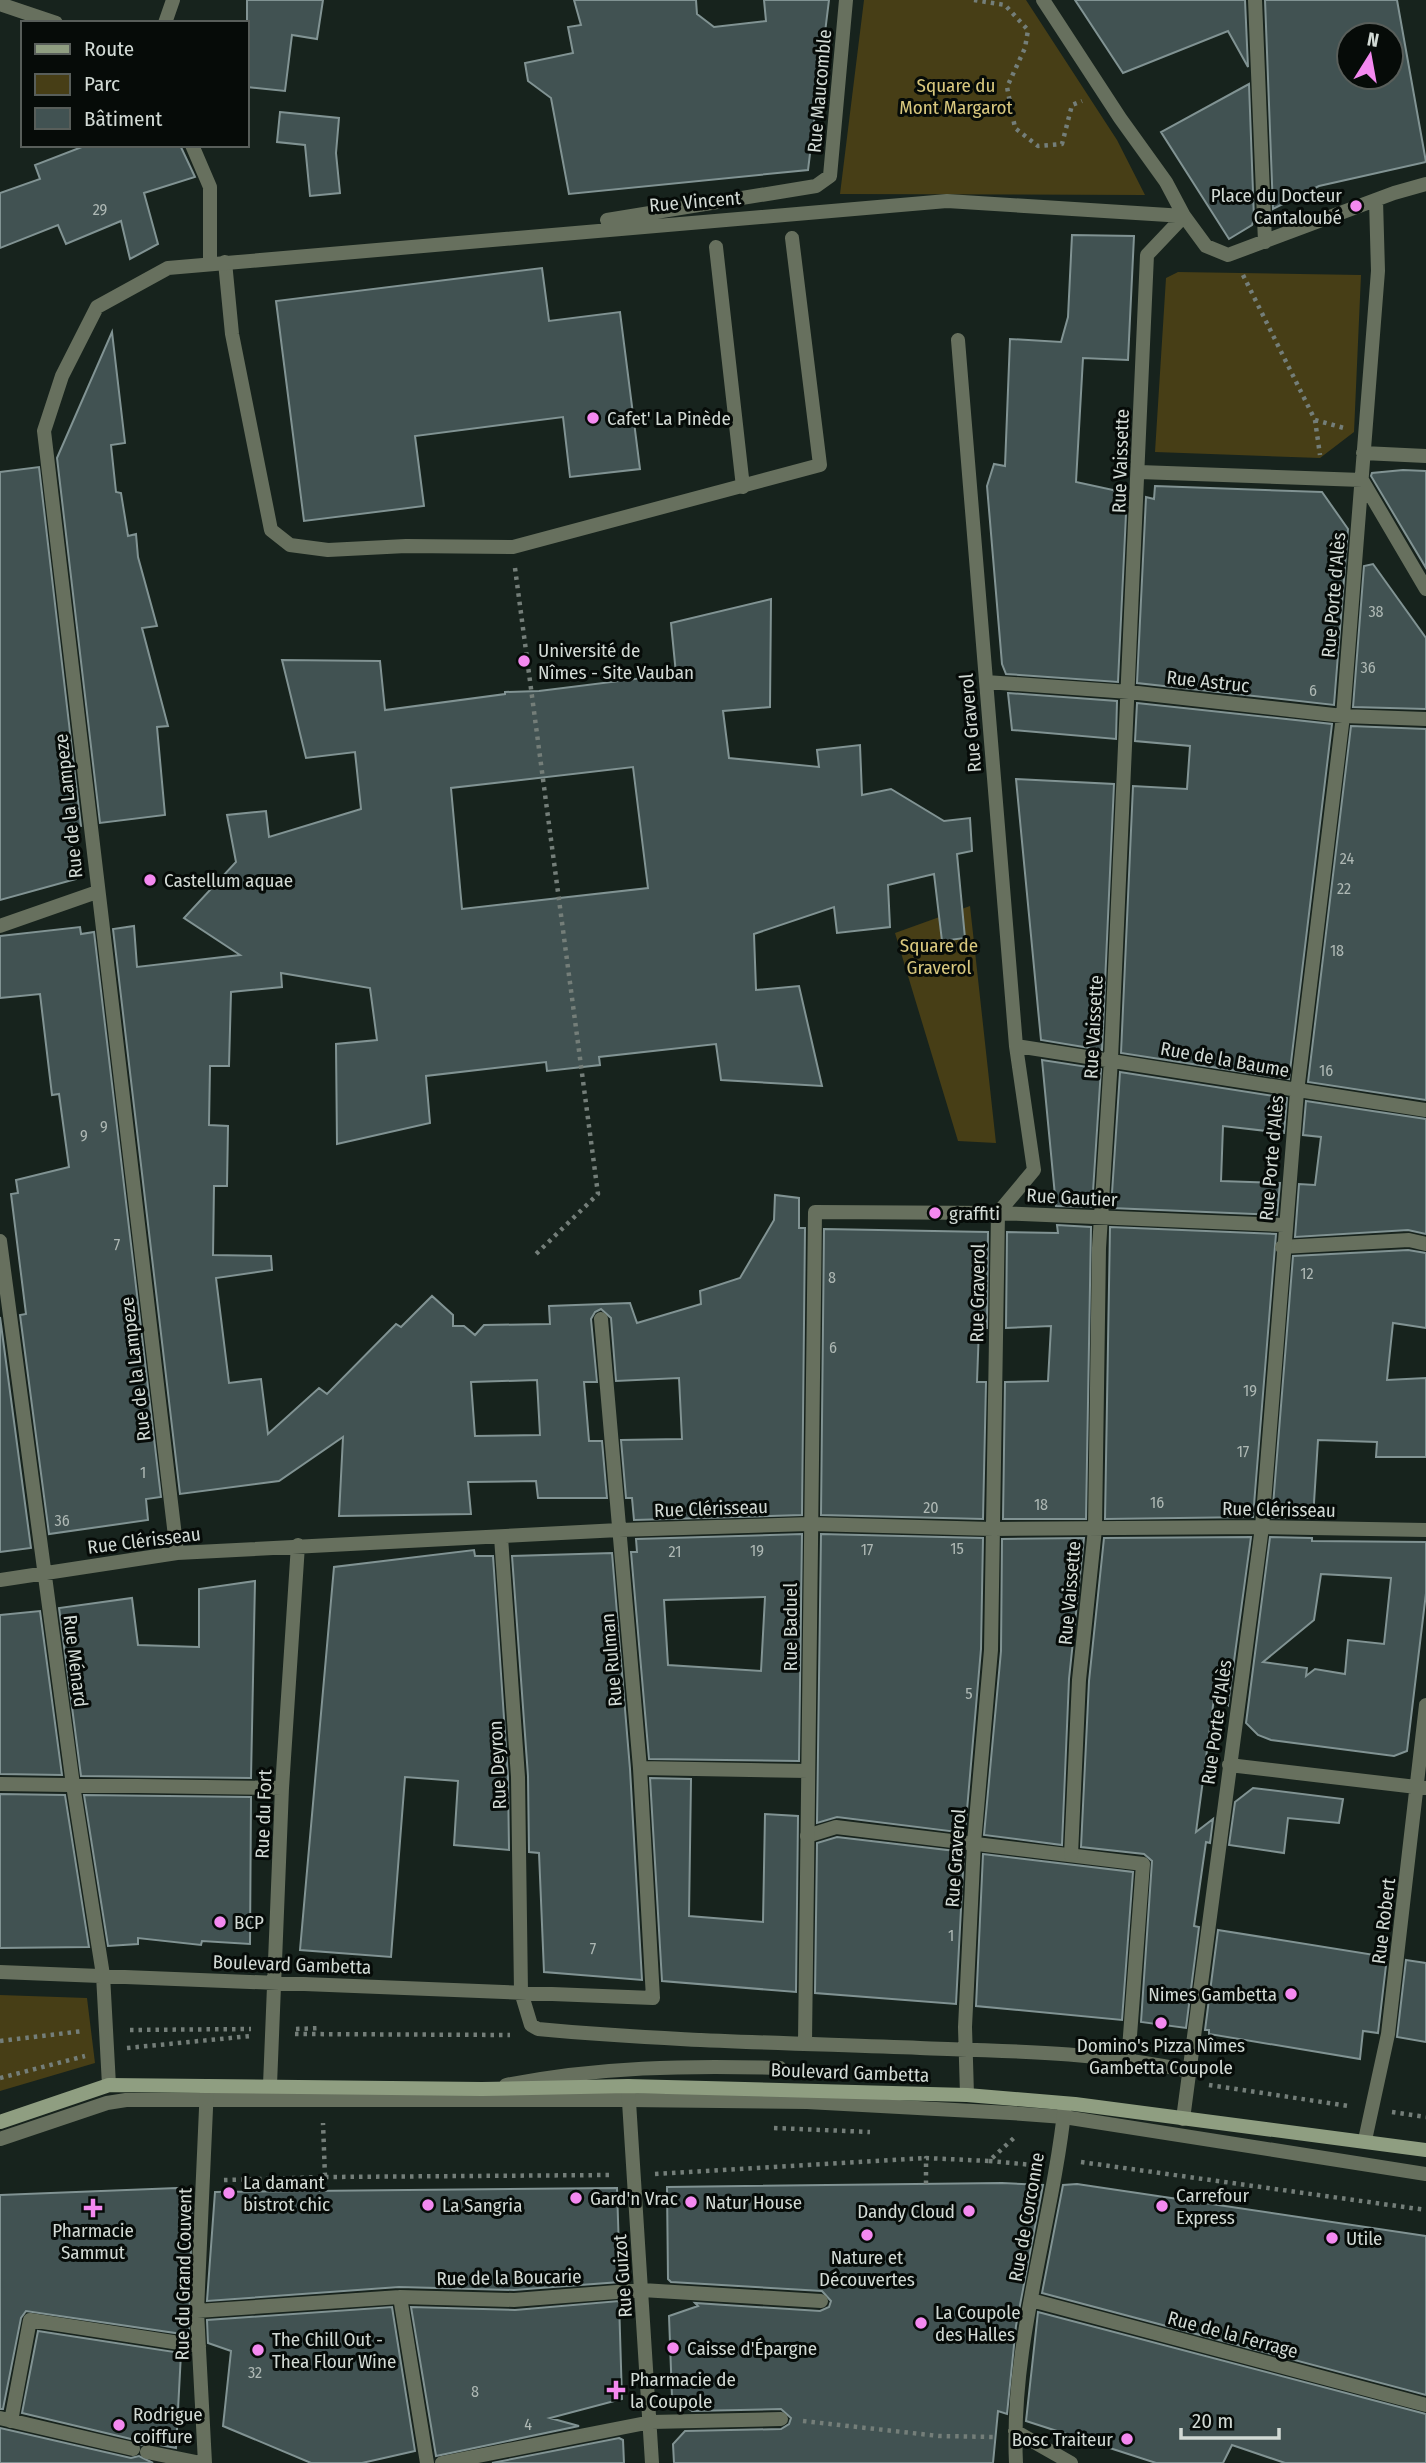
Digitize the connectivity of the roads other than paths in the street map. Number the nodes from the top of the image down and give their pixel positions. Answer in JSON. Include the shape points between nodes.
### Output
{"nodes":[{"id":1,"x":173,"y":0,"type":"edge"},
{"id":2,"x":846,"y":0,"type":"edge"},
{"id":3,"x":1043,"y":0,"type":"edge"},
{"id":4,"x":1255,"y":0,"type":"edge"},
{"id":5,"x":0,"y":4,"type":"edge"},
{"id":6,"x":50,"y":21,"type":"edge"},
{"id":7,"x":166,"y":21,"type":"edge"},
{"id":8,"x":193,"y":147,"type":"edge"},
{"id":9,"x":1426,"y":184,"type":"edge"},
{"id":10,"x":1376,"y":200,"type":"junction"},
{"id":11,"x":1184,"y":216,"type":"junction"},
{"id":12,"x":792,"y":238,"type":"dead end"},
{"id":13,"x":492,"y":239,"type":"junction"},
{"id":14,"x":1265,"y":242,"type":"junction"},
{"id":15,"x":716,"y":247,"type":"dead end"},
{"id":16,"x":218,"y":262,"type":"junction"},
{"id":17,"x":958,"y":340,"type":"dead end"},
{"id":18,"x":1363,"y":453,"type":"junction"},
{"id":19,"x":1426,"y":456,"type":"edge"},
{"id":20,"x":1139,"y":472,"type":"junction"},
{"id":21,"x":1362,"y":480,"type":"junction"},
{"id":22,"x":743,"y":487,"type":"junction"},
{"id":23,"x":1426,"y":589,"type":"edge"},
{"id":24,"x":986,"y":682,"type":"junction"},
{"id":25,"x":1129,"y":692,"type":"junction"},
{"id":26,"x":1343,"y":716,"type":"junction"},
{"id":27,"x":1426,"y":719,"type":"edge"},
{"id":28,"x":97,"y":892,"type":"junction"},
{"id":29,"x":0,"y":926,"type":"edge"},
{"id":30,"x":1016,"y":1046,"type":"junction"},
{"id":31,"x":1111,"y":1059,"type":"junction"},
{"id":32,"x":1297,"y":1092,"type":"junction"},
{"id":33,"x":1426,"y":1110,"type":"edge"},
{"id":34,"x":815,"y":1212,"type":"joint"},
{"id":35,"x":998,"y":1213,"type":"junction"},
{"id":36,"x":1101,"y":1217,"type":"junction"},
{"id":37,"x":1284,"y":1225,"type":"junction"},
{"id":38,"x":0,"y":1241,"type":"edge"},
{"id":39,"x":1426,"y":1244,"type":"edge"},
{"id":40,"x":1282,"y":1247,"type":"junction"},
{"id":41,"x":601,"y":1319,"type":"dead end"},
{"id":42,"x":810,"y":1524,"type":"junction"},
{"id":43,"x":1262,"y":1527,"type":"junction"},
{"id":44,"x":1095,"y":1528,"type":"junction"},
{"id":45,"x":993,"y":1529,"type":"junction"},
{"id":46,"x":619,"y":1530,"type":"junction"},
{"id":47,"x":1426,"y":1530,"type":"edge"},
{"id":48,"x":501,"y":1538,"type":"junction"},
{"id":49,"x":298,"y":1545,"type":"junction"},
{"id":50,"x":177,"y":1553,"type":"junction"},
{"id":51,"x":45,"y":1572,"type":"junction"},
{"id":52,"x":0,"y":1580,"type":"edge"},
{"id":53,"x":1426,"y":1704,"type":"edge"},
{"id":54,"x":1229,"y":1765,"type":"junction"},
{"id":55,"x":640,"y":1769,"type":"junction"},
{"id":56,"x":808,"y":1771,"type":"junction"},
{"id":57,"x":0,"y":1784,"type":"edge"},
{"id":58,"x":73,"y":1785,"type":"junction"},
{"id":59,"x":282,"y":1788,"type":"junction"},
{"id":60,"x":1422,"y":1788,"type":"edge"},
{"id":61,"x":807,"y":1836,"type":"junction"},
{"id":62,"x":974,"y":1843,"type":"junction"},
{"id":63,"x":1071,"y":1855,"type":"junction"},
{"id":64,"x":0,"y":1972,"type":"edge"},
{"id":65,"x":103,"y":1975,"type":"junction"},
{"id":66,"x":275,"y":1984,"type":"junction"},
{"id":67,"x":520,"y":1992,"type":"junction"},
{"id":68,"x":653,"y":1998,"type":"joint"},
{"id":69,"x":805,"y":2043,"type":"junction"},
{"id":70,"x":967,"y":2049,"type":"junction"},
{"id":71,"x":1128,"y":2062,"type":"junction"},
{"id":72,"x":780,"y":2068,"type":"dead end"},
{"id":73,"x":1189,"y":2071,"type":"junction"},
{"id":74,"x":109,"y":2085,"type":"junction"},
{"id":75,"x":482,"y":2089,"type":"junction"},
{"id":76,"x":207,"y":2092,"type":"junction"},
{"id":77,"x":269,"y":2092,"type":"junction"},
{"id":78,"x":629,"y":2093,"type":"junction"},
{"id":79,"x":967,"y":2095,"type":"junction"},
{"id":80,"x":1065,"y":2110,"type":"junction"},
{"id":81,"x":1183,"y":2119,"type":"junction"},
{"id":82,"x":0,"y":2122,"type":"edge"},
{"id":83,"x":0,"y":2139,"type":"edge"},
{"id":84,"x":1365,"y":2140,"type":"junction"},
{"id":85,"x":1426,"y":2150,"type":"edge"},
{"id":86,"x":1426,"y":2174,"type":"edge"},
{"id":87,"x":642,"y":2290,"type":"junction"},
{"id":88,"x":400,"y":2297,"type":"junction"},
{"id":89,"x":1031,"y":2300,"type":"junction"},
{"id":90,"x":821,"y":2301,"type":"dead end"},
{"id":91,"x":197,"y":2311,"type":"junction"},
{"id":92,"x":199,"y":2346,"type":"junction"},
{"id":93,"x":1426,"y":2405,"type":"edge"},
{"id":94,"x":781,"y":2419,"type":"road end"},
{"id":95,"x":6,"y":2420,"type":"edge"},
{"id":96,"x":651,"y":2422,"type":"junction"},
{"id":97,"x":1015,"y":2435,"type":"junction"},
{"id":98,"x":1066,"y":2462,"type":"edge"},
{"id":99,"x":203,"y":2463,"type":"edge"},
{"id":100,"x":427,"y":2463,"type":"edge"},
{"id":101,"x":442,"y":2463,"type":"edge"},
{"id":102,"x":652,"y":2463,"type":"edge"},
{"id":103,"x":1016,"y":2463,"type":"edge"}],
"edges":[{"from":1,"to":7,"type":"street"},
{"from":2,"to":13,"type":"street","name":"Rue Maucomble","via":[[830,176],[816,186]]},
{"from":3,"to":11,"type":"street","via":[[1166,182]]},
{"from":4,"to":14,"type":"street"},
{"from":5,"to":6,"type":"street"},
{"from":8,"to":16,"type":"street","via":[[210,187]]},
{"from":9,"to":10,"type":"street"},
{"from":10,"to":14,"type":"street"},
{"from":10,"to":18,"type":"street","name":"Rue Porte d'Alès","via":[[1378,271]]},
{"from":11,"to":13,"type":"street","name":"Rue Vincent","via":[[947,201]]},
{"from":11,"to":14,"type":"street","via":[[1206,246],[1228,255]]},
{"from":11,"to":20,"type":"street","name":"Rue Vaissette","via":[[1147,255]]},
{"from":12,"to":22,"type":"street","via":[[820,465]]},
{"from":13,"to":16,"type":"street","name":"Rue Vincent"},
{"from":15,"to":22,"type":"street"},
{"from":16,"to":22,"type":"street","via":[[271,530],[290,545],[328,550],[513,547]]},
{"from":16,"to":28,"type":"street","name":"Rue de la Lampeze","via":[[168,268],[97,307],[62,376],[44,430]]},
{"from":17,"to":24,"type":"street","name":"Rue Graverol"},
{"from":18,"to":19,"type":"street"},
{"from":18,"to":21,"type":"street","name":"Rue Porte d'Alès"},
{"from":20,"to":21,"type":"street"},
{"from":20,"to":25,"type":"street","name":"Rue Vaissette"},
{"from":21,"to":23,"type":"street"},
{"from":21,"to":26,"type":"street","name":"Rue Porte d'Alès"},
{"from":24,"to":25,"type":"street","name":"Rue Astruc"},
{"from":24,"to":30,"type":"street","name":"Rue Graverol"},
{"from":25,"to":26,"type":"street","name":"Rue Astruc"},
{"from":25,"to":31,"type":"street","name":"Rue Vaissette"},
{"from":26,"to":27,"type":"street","name":"Rue Astruc"},
{"from":26,"to":32,"type":"street","name":"Rue Porte d'Alès"},
{"from":28,"to":29,"type":"street"},
{"from":28,"to":50,"type":"street","name":"Rue de la Lampeze"},
{"from":30,"to":31,"type":"street","name":"Rue de la Baume"},
{"from":30,"to":35,"type":"street","name":"Rue Graverol","via":[[1034,1170]]},
{"from":31,"to":32,"type":"street","name":"Rue de la Baume"},
{"from":31,"to":36,"type":"street","name":"Rue Vaissette"},
{"from":32,"to":33,"type":"street","name":"Rue de la Baume"},
{"from":32,"to":37,"type":"street","name":"Rue Porte d'Alès"},
{"from":34,"to":35,"type":"street","name":"Rue Gautier"},
{"from":34,"to":42,"type":"street","name":"Rue Baduel"},
{"from":35,"to":36,"type":"street","name":"Rue Gautier"},
{"from":35,"to":45,"type":"street","name":"Rue Graverol"},
{"from":36,"to":37,"type":"street","name":"Rue Gautier"},
{"from":36,"to":44,"type":"street","name":"Rue Vaissette"},
{"from":37,"to":40,"type":"street","name":"Rue Porte d'Alès"},
{"from":38,"to":51,"type":"street","name":"Rue Ménard"},
{"from":39,"to":40,"type":"street","via":[[1409,1240]]},
{"from":40,"to":43,"type":"street","name":"Rue Porte d'Alès"},
{"from":41,"to":46,"type":"street","name":"Rue Rulman"},
{"from":42,"to":45,"type":"street","name":"Rue Clérisseau"},
{"from":42,"to":46,"type":"street","name":"Rue Clérisseau"},
{"from":42,"to":56,"type":"street","name":"Rue Baduel"},
{"from":43,"to":44,"type":"street","name":"Rue Clérisseau"},
{"from":43,"to":47,"type":"street","name":"Rue Clérisseau"},
{"from":43,"to":54,"type":"street","name":"Rue Porte d'Alès"},
{"from":44,"to":45,"type":"street","name":"Rue Clérisseau"},
{"from":44,"to":63,"type":"street","name":"Rue Vaissette","via":[[1080,1680]]},
{"from":45,"to":62,"type":"street","name":"Rue Graverol","via":[[991,1650]]},
{"from":46,"to":48,"type":"street","name":"Rue Clérisseau"},
{"from":46,"to":55,"type":"street","name":"Rue Rulman"},
{"from":48,"to":49,"type":"street","name":"Rue Clérisseau"},
{"from":48,"to":67,"type":"street","name":"Rue Deyron","via":[[518,1777]]},
{"from":49,"to":50,"type":"street","name":"Rue Clérisseau"},
{"from":49,"to":59,"type":"street","name":"Rue du Fort"},
{"from":50,"to":51,"type":"street","name":"Rue Clérisseau"},
{"from":51,"to":52,"type":"street","name":"Rue Clérisseau"},
{"from":51,"to":58,"type":"street","name":"Rue Ménard"},
{"from":53,"to":60,"type":"street","name":"Rue Robert"},
{"from":54,"to":60,"type":"street"},
{"from":54,"to":73,"type":"street","name":"Rue Porte d'Alès"},
{"from":55,"to":56,"type":"street"},
{"from":55,"to":68,"type":"street","name":"Rue Rulman"},
{"from":56,"to":61,"type":"street","name":"Rue Baduel"},
{"from":57,"to":58,"type":"street"},
{"from":58,"to":59,"type":"street"},
{"from":58,"to":65,"type":"street","name":"Rue Ménard"},
{"from":59,"to":66,"type":"street","name":"Rue du Fort"},
{"from":60,"to":84,"type":"street","name":"Rue Robert","via":[[1388,2034]]},
{"from":61,"to":62,"type":"street","via":[[836,1827]]},
{"from":61,"to":69,"type":"street","name":"Rue Baduel"},
{"from":62,"to":63,"type":"street"},
{"from":62,"to":70,"type":"street","name":"Rue Graverol"},
{"from":63,"to":71,"type":"street","via":[[1143,1864]]},
{"from":64,"to":65,"type":"street","name":"Boulevard Gambetta"},
{"from":65,"to":66,"type":"street","name":"Boulevard Gambetta"},
{"from":65,"to":74,"type":"street","name":"Rue Ménard"},
{"from":66,"to":67,"type":"street","name":"Boulevard Gambetta"},
{"from":66,"to":77,"type":"street","name":"Rue du Fort"},
{"from":67,"to":68,"type":"street","name":"Boulevard Gambetta"},
{"from":67,"to":69,"type":"street","name":"Boulevard Gambetta","via":[[531,2025],[538,2029]]},
{"from":69,"to":70,"type":"street","name":"Boulevard Gambetta"},
{"from":70,"to":71,"type":"street","name":"Boulevard Gambetta"},
{"from":70,"to":79,"type":"street","name":"Rue Graverol"},
{"from":71,"to":73,"type":"street","name":"Boulevard Gambetta"},
{"from":72,"to":75,"type":"street","via":[[557,2075]]},
{"from":73,"to":81,"type":"street","name":"Rue Porte d'Alès"},
{"from":74,"to":76,"type":"street","name":"Boulevard Gambetta"},
{"from":74,"to":82,"type":"street","name":"Boulevard Gambetta"},
{"from":75,"to":77,"type":"street","name":"Boulevard Gambetta"},
{"from":75,"to":78,"type":"street","name":"Boulevard Gambetta"},
{"from":76,"to":77,"type":"street","name":"Boulevard Gambetta"},
{"from":76,"to":83,"type":"street","via":[[107,2103]]},
{"from":76,"to":91,"type":"street","name":"Rue du Grand Couvent"},
{"from":77,"to":78,"type":"street"},
{"from":78,"to":79,"type":"street","name":"Boulevard Gambetta"},
{"from":78,"to":80,"type":"street"},
{"from":78,"to":87,"type":"street","name":"Rue Guizot"},
{"from":79,"to":80,"type":"street","name":"Boulevard Gambetta"},
{"from":80,"to":81,"type":"street","name":"Boulevard Gambetta"},
{"from":80,"to":86,"type":"street"},
{"from":80,"to":89,"type":"street","name":"Rue de Corconne"},
{"from":81,"to":84,"type":"street","name":"Boulevard Gambetta"},
{"from":84,"to":85,"type":"street","name":"Boulevard Gambetta"},
{"from":87,"to":88,"type":"street","name":"Rue de la Boucarie","via":[[514,2300]]},
{"from":87,"to":90,"type":"street","name":"Rue de la Boucarie"},
{"from":87,"to":96,"type":"street","name":"Rue Guizot"},
{"from":88,"to":91,"type":"street","name":"Rue de la Boucarie"},
{"from":88,"to":100,"type":"street"},
{"from":89,"to":93,"type":"street","name":"Rue de la Ferrage"},
{"from":89,"to":97,"type":"street","name":"Rue de Corconne"},
{"from":91,"to":92,"type":"street","name":"Rue du Grand Couvent"},
{"from":92,"to":95,"type":"street","via":[[30,2320]]},
{"from":92,"to":99,"type":"street","name":"Rue du Grand Couvent"},
{"from":94,"to":96,"type":"street"},
{"from":95,"to":99,"type":"street"},
{"from":96,"to":101,"type":"street"},
{"from":96,"to":102,"type":"street","name":"Rue Guizot"},
{"from":97,"to":98,"type":"street"},
{"from":97,"to":103,"type":"street","name":"Rue de Corconne"}]}
